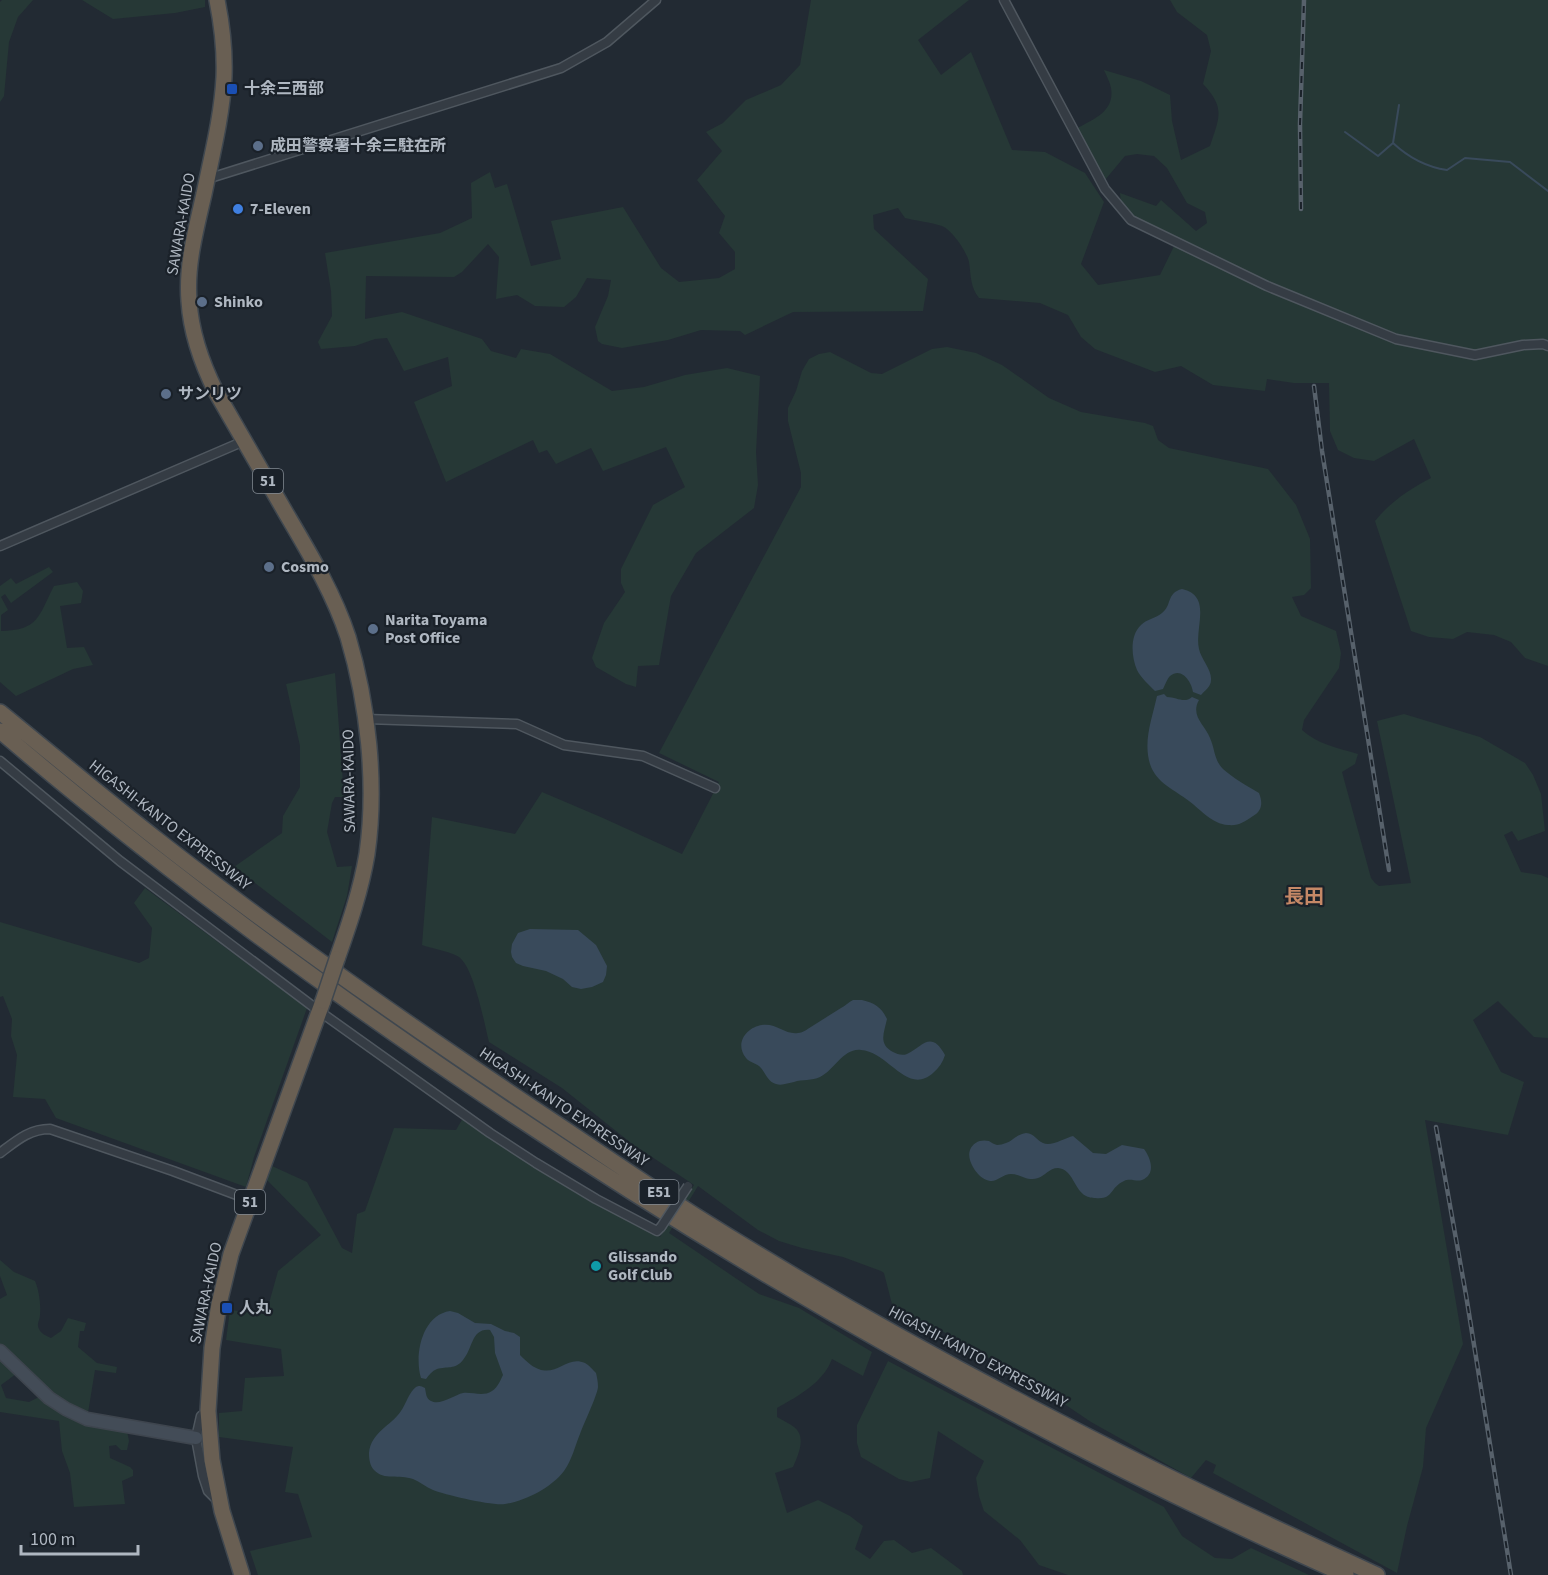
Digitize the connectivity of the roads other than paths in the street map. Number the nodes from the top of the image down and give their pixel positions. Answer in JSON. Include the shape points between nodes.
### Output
{"nodes":[{"id":1,"x":217,"y":0,"type":"edge"},
{"id":2,"x":656,"y":0,"type":"edge"},
{"id":3,"x":1004,"y":0,"type":"edge"},
{"id":4,"x":207,"y":179,"type":"junction"},
{"id":5,"x":1548,"y":346,"type":"edge"},
{"id":6,"x":244,"y":441,"type":"junction"},
{"id":7,"x":0,"y":546,"type":"edge"},
{"id":8,"x":0,"y":712,"type":"edge"},
{"id":9,"x":366,"y":719,"type":"junction"},
{"id":10,"x":0,"y":730,"type":"edge"},
{"id":11,"x":0,"y":761,"type":"edge"},
{"id":12,"x":715,"y":788,"type":"dead end"},
{"id":13,"x":321,"y":1006,"type":"junction"},
{"id":14,"x":0,"y":1153,"type":"edge"},
{"id":15,"x":688,"y":1186,"type":"dead end"},
{"id":16,"x":250,"y":1200,"type":"junction"},
{"id":17,"x":0,"y":1352,"type":"edge"},
{"id":18,"x":208,"y":1411,"type":"junction"},
{"id":19,"x":195,"y":1438,"type":"junction"},
{"id":20,"x":220,"y":1504,"type":"junction"},
{"id":21,"x":242,"y":1575,"type":"edge"},
{"id":22,"x":1346,"y":1575,"type":"edge"},
{"id":23,"x":1377,"y":1575,"type":"edge"}],
"edges":[{"from":1,"to":4,"type":"highway","name":"SAWARA-KAIDO","number":"51","via":[[223,93]]},
{"from":2,"to":4,"type":"street","via":[[607,42],[561,68]]},
{"from":3,"to":5,"type":"street","via":[[1105,189],[1131,220],[1267,286],[1396,339],[1475,356],[1523,345]]},
{"from":4,"to":6,"type":"highway","name":"SAWARA-KAIDO","number":"51","via":[[190,259],[190,316],[207,373]]},
{"from":6,"to":7,"type":"street"},
{"from":6,"to":9,"type":"highway","name":"SAWARA-KAIDO","number":"51","via":[[336,608],[347,636]]},
{"from":8,"to":23,"type":"highway","name":"HIGASHI-KANTO EXPRESSWAY","number":"E51","via":[[157,840],[309,954],[438,1046],[695,1216],[1007,1395],[1143,1465]]},
{"from":9,"to":12,"type":"street","via":[[517,724],[564,745],[643,756]]},
{"from":9,"to":13,"type":"highway","name":"SAWARA-KAIDO","number":"51","bridge":true,"via":[[370,779],[366,856],[352,916]]},
{"from":10,"to":22,"type":"highway","name":"HIGASHI-KANTO EXPRESSWAY","number":"E51","via":[[168,866],[340,996],[574,1156],[688,1228],[1000,1406],[1200,1508]]},
{"from":11,"to":13,"type":"street","via":[[120,861]]},
{"from":13,"to":15,"type":"street","bridge":true,"via":[[490,1133],[657,1231]]},
{"from":13,"to":16,"type":"highway","name":"SAWARA-KAIDO","number":"51"},
{"from":14,"to":16,"type":"street","via":[[31,1132],[50,1130]]},
{"from":16,"to":18,"type":"highway","name":"SAWARA-KAIDO","number":"51","via":[[219,1304]]},
{"from":17,"to":19,"type":"street","via":[[49,1398],[87,1419]]},
{"from":18,"to":19,"type":"street","via":[[201,1416]]},
{"from":18,"to":20,"type":"highway","name":"SAWARA-KAIDO","number":"51"},
{"from":19,"to":20,"type":"street","via":[[208,1491]]},
{"from":20,"to":21,"type":"highway","name":"SAWARA-KAIDO","number":"51"}]}
